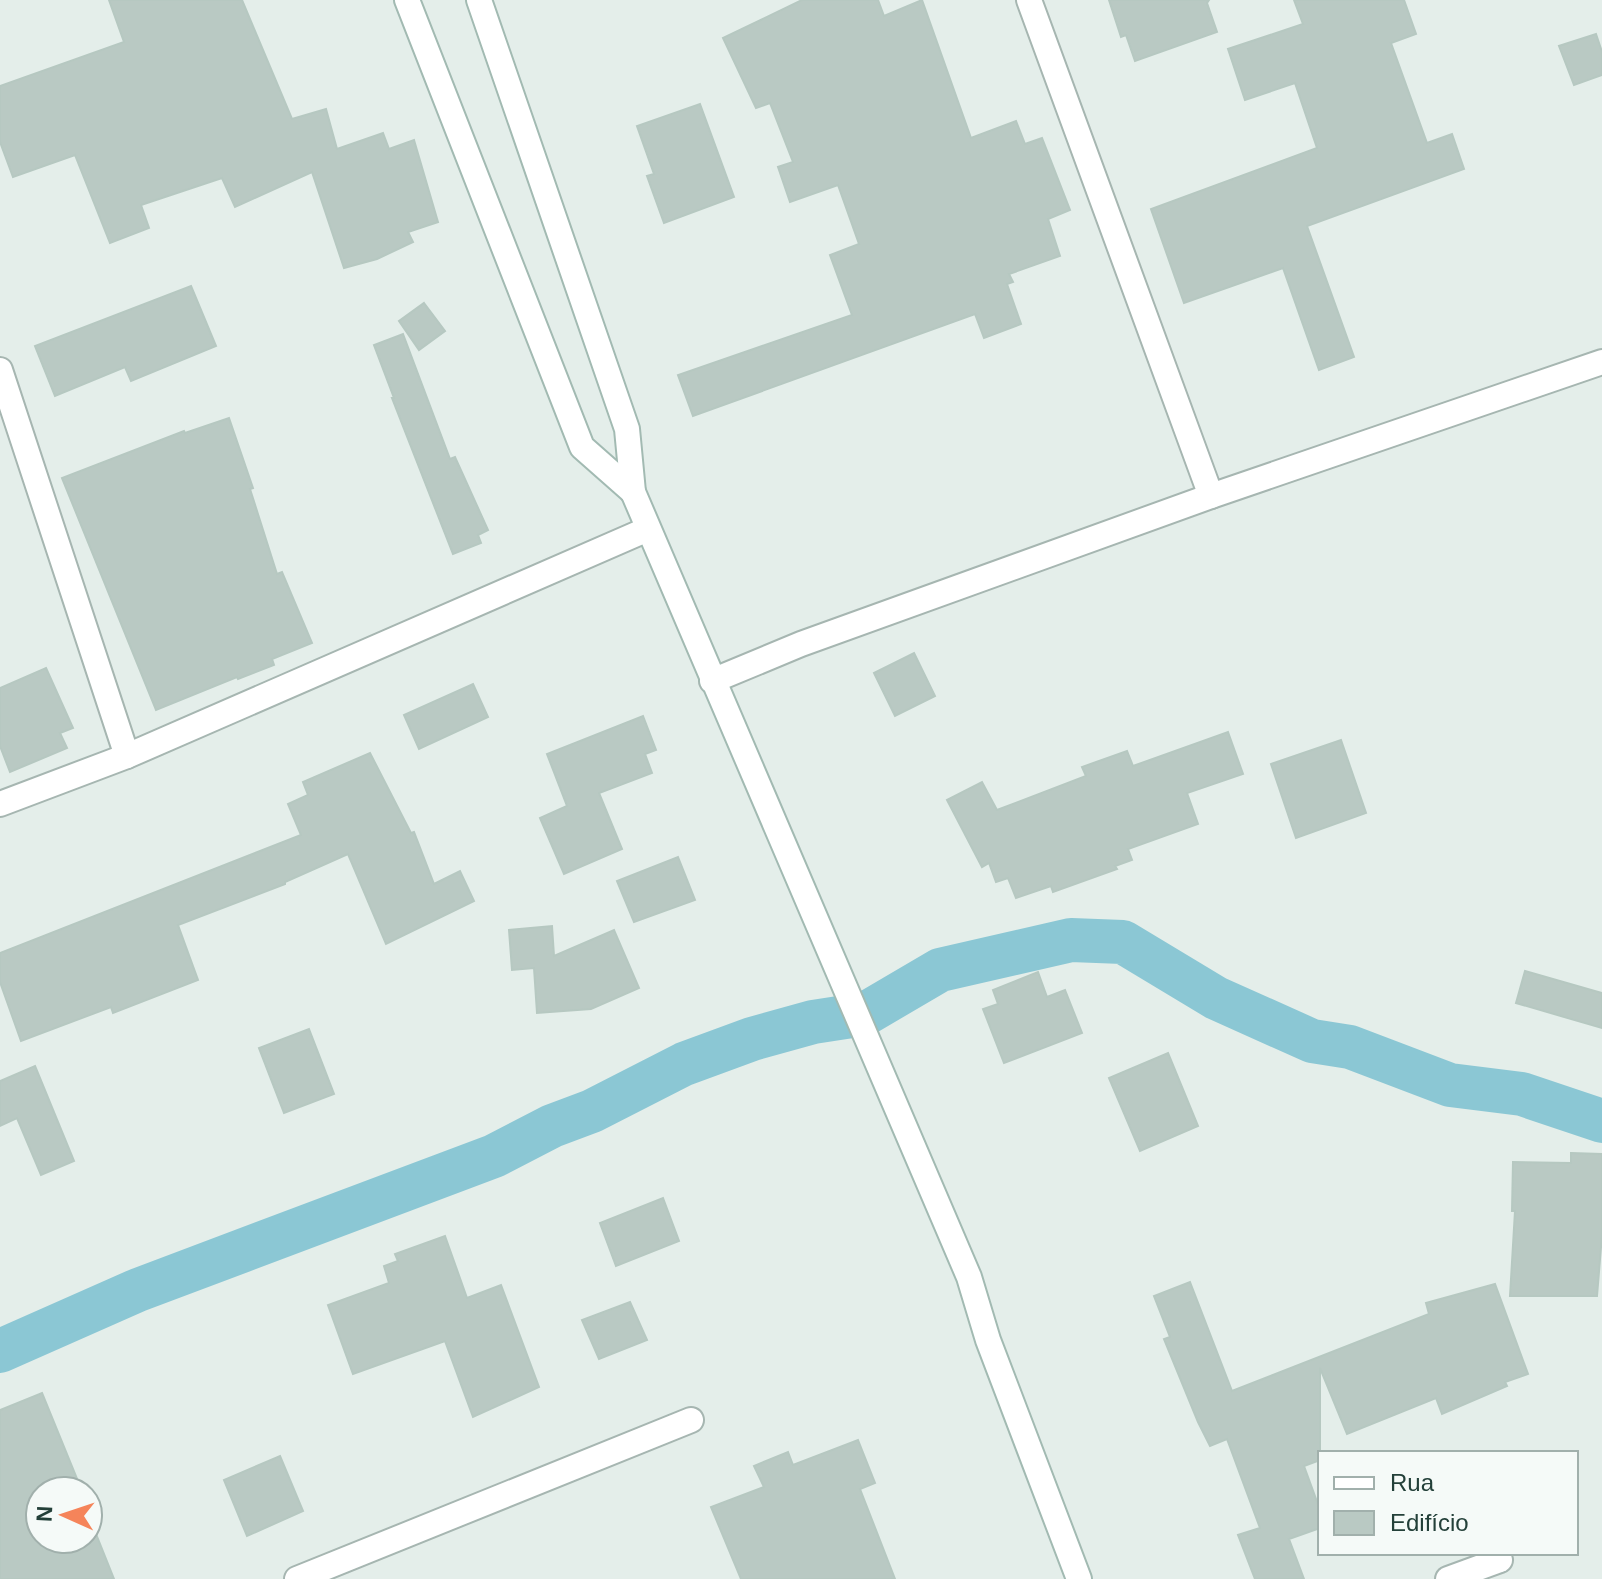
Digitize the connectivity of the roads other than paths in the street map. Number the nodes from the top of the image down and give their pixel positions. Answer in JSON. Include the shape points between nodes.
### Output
{"nodes":[{"id":1,"x":407,"y":0,"type":"edge"},
{"id":2,"x":479,"y":0,"type":"edge"},
{"id":3,"x":1029,"y":0,"type":"edge"},
{"id":4,"x":1602,"y":362,"type":"edge"},
{"id":5,"x":0,"y":370,"type":"edge"},
{"id":6,"x":633,"y":492,"type":"junction"},
{"id":7,"x":1211,"y":496,"type":"junction"},
{"id":8,"x":648,"y":529,"type":"junction"},
{"id":9,"x":712,"y":681,"type":"junction"},
{"id":10,"x":127,"y":756,"type":"junction"},
{"id":11,"x":0,"y":804,"type":"edge"},
{"id":12,"x":691,"y":1420,"type":"dead end"},
{"id":13,"x":1500,"y":1560,"type":"dead end"},
{"id":14,"x":297,"y":1579,"type":"edge"},
{"id":15,"x":1079,"y":1579,"type":"edge"},
{"id":16,"x":1448,"y":1579,"type":"edge"}],
"edges":[{"from":1,"to":6,"type":"street","via":[[582,447]]},
{"from":2,"to":6,"type":"street","via":[[627,429]]},
{"from":3,"to":7,"type":"street"},
{"from":4,"to":7,"type":"street"},
{"from":5,"to":10,"type":"street"},
{"from":6,"to":8,"type":"street"},
{"from":7,"to":9,"type":"street"},
{"from":8,"to":9,"type":"street"},
{"from":8,"to":10,"type":"street"},
{"from":9,"to":15,"type":"street","via":[[969,1277]]},
{"from":10,"to":11,"type":"street"},
{"from":12,"to":14,"type":"street"},
{"from":13,"to":16,"type":"street"}]}
